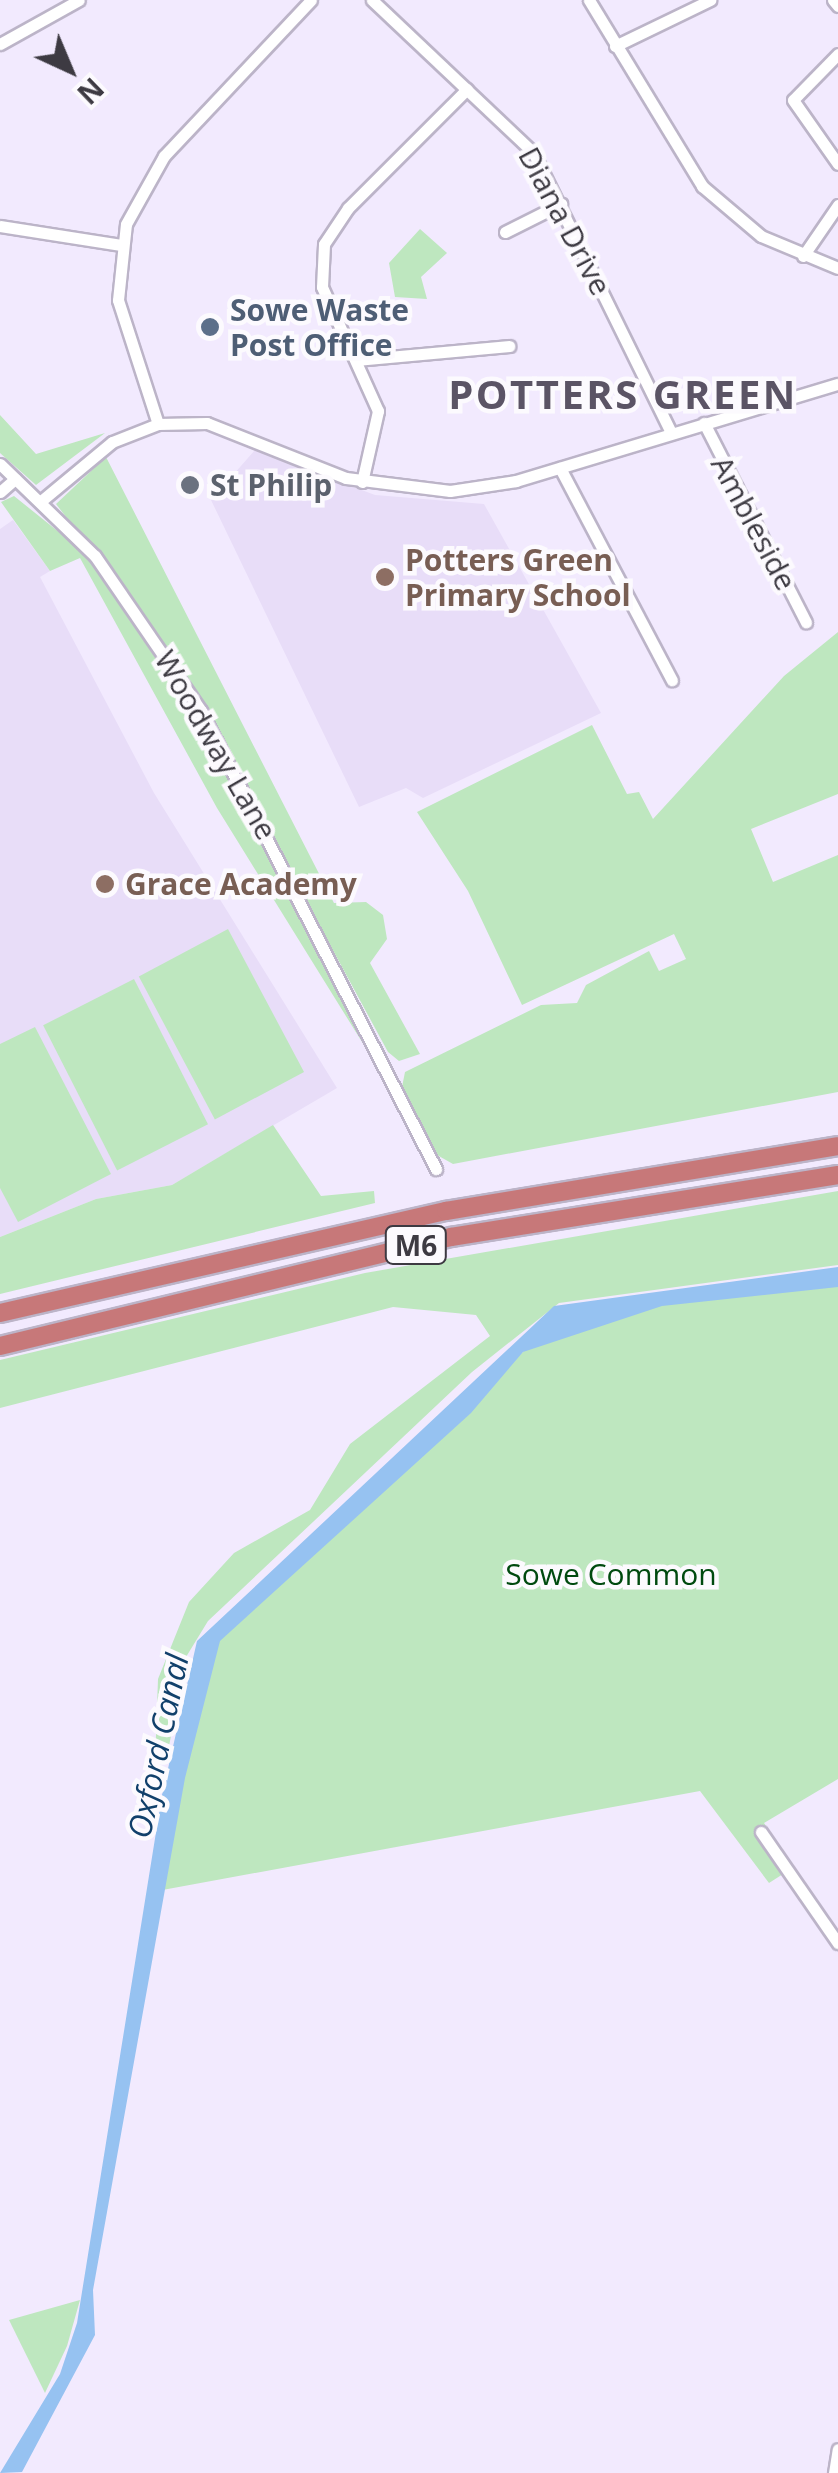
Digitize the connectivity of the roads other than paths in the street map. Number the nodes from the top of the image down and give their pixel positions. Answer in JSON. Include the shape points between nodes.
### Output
{"nodes":[{"id":1,"x":79,"y":0,"type":"edge"},
{"id":2,"x":311,"y":0,"type":"edge"},
{"id":3,"x":372,"y":0,"type":"edge"},
{"id":4,"x":589,"y":0,"type":"edge"},
{"id":5,"x":710,"y":0,"type":"edge"},
{"id":6,"x":833,"y":0,"type":"edge"},
{"id":7,"x":838,"y":6,"type":"edge"},
{"id":8,"x":0,"y":44,"type":"edge"},
{"id":9,"x":615,"y":46,"type":"junction"},
{"id":10,"x":838,"y":54,"type":"edge"},
{"id":11,"x":468,"y":89,"type":"junction"},
{"id":12,"x":838,"y":164,"type":"edge"},
{"id":13,"x":560,"y":204,"type":"junction"},
{"id":14,"x":838,"y":205,"type":"edge"},
{"id":15,"x":0,"y":226,"type":"edge"},
{"id":16,"x":505,"y":232,"type":"dead end"},
{"id":17,"x":121,"y":245,"type":"junction"},
{"id":18,"x":803,"y":256,"type":"junction"},
{"id":19,"x":838,"y":268,"type":"edge"},
{"id":20,"x":509,"y":346,"type":"dead end"},
{"id":21,"x":356,"y":360,"type":"junction"},
{"id":22,"x":838,"y":384,"type":"edge"},
{"id":23,"x":704,"y":423,"type":"junction"},
{"id":24,"x":158,"y":424,"type":"junction"},
{"id":25,"x":671,"y":433,"type":"junction"},
{"id":26,"x":0,"y":464,"type":"edge"},
{"id":27,"x":560,"y":468,"type":"junction"},
{"id":28,"x":15,"y":479,"type":"junction"},
{"id":29,"x":362,"y":482,"type":"junction"},
{"id":30,"x":0,"y":492,"type":"edge"},
{"id":31,"x":41,"y":501,"type":"junction"},
{"id":32,"x":806,"y":622,"type":"dead end"},
{"id":33,"x":672,"y":680,"type":"dead end"},
{"id":34,"x":838,"y":1146,"type":"edge"},
{"id":35,"x":436,"y":1169,"type":"dead end"},
{"id":36,"x":838,"y":1175,"type":"edge"},
{"id":37,"x":0,"y":1313,"type":"edge"},
{"id":38,"x":0,"y":1346,"type":"edge"},
{"id":39,"x":761,"y":1832,"type":"dead end"},
{"id":40,"x":838,"y":1943,"type":"edge"},
{"id":41,"x":838,"y":2449,"type":"edge"},
{"id":42,"x":834,"y":2473,"type":"edge"}],
"edges":[{"from":1,"to":8,"type":"street"},
{"from":2,"to":17,"type":"street","via":[[164,156]]},
{"from":3,"to":11,"type":"street","name":"Diana Drive"},
{"from":4,"to":9,"type":"street"},
{"from":5,"to":9,"type":"street"},
{"from":6,"to":7,"type":"street"},
{"from":9,"to":18,"type":"street","via":[[702,186],[741,223]]},
{"from":10,"to":12,"type":"street","via":[[792,100]]},
{"from":11,"to":13,"type":"street","name":"Diana Drive","via":[[528,145]]},
{"from":11,"to":21,"type":"street","via":[[329,230],[322,287]]},
{"from":13,"to":16,"type":"street"},
{"from":13,"to":25,"type":"street","name":"Diana Drive"},
{"from":14,"to":18,"type":"street"},
{"from":15,"to":17,"type":"street"},
{"from":17,"to":24,"type":"street","via":[[120,314]]},
{"from":18,"to":19,"type":"street"},
{"from":20,"to":21,"type":"street"},
{"from":21,"to":29,"type":"street","via":[[378,411]]},
{"from":22,"to":23,"type":"street"},
{"from":23,"to":25,"type":"street"},
{"from":23,"to":32,"type":"street","name":"Ambleside"},
{"from":24,"to":29,"type":"street","via":[[222,426]]},
{"from":24,"to":31,"type":"street","via":[[112,442]]},
{"from":25,"to":27,"type":"street"},
{"from":26,"to":28,"type":"street","name":"Woodway Lane"},
{"from":27,"to":29,"type":"street","via":[[450,491]]},
{"from":27,"to":33,"type":"street"},
{"from":28,"to":30,"type":"street"},
{"from":28,"to":31,"type":"street","name":"Woodway Lane"},
{"from":31,"to":35,"type":"street","name":"Woodway Lane","via":[[95,556],[201,710]]},
{"from":34,"to":37,"type":"highway","number":"M6","via":[[446,1211]]},
{"from":36,"to":38,"type":"highway","number":"M6","via":[[451,1237]]},
{"from":39,"to":40,"type":"street"},
{"from":41,"to":42,"type":"street"}]}
